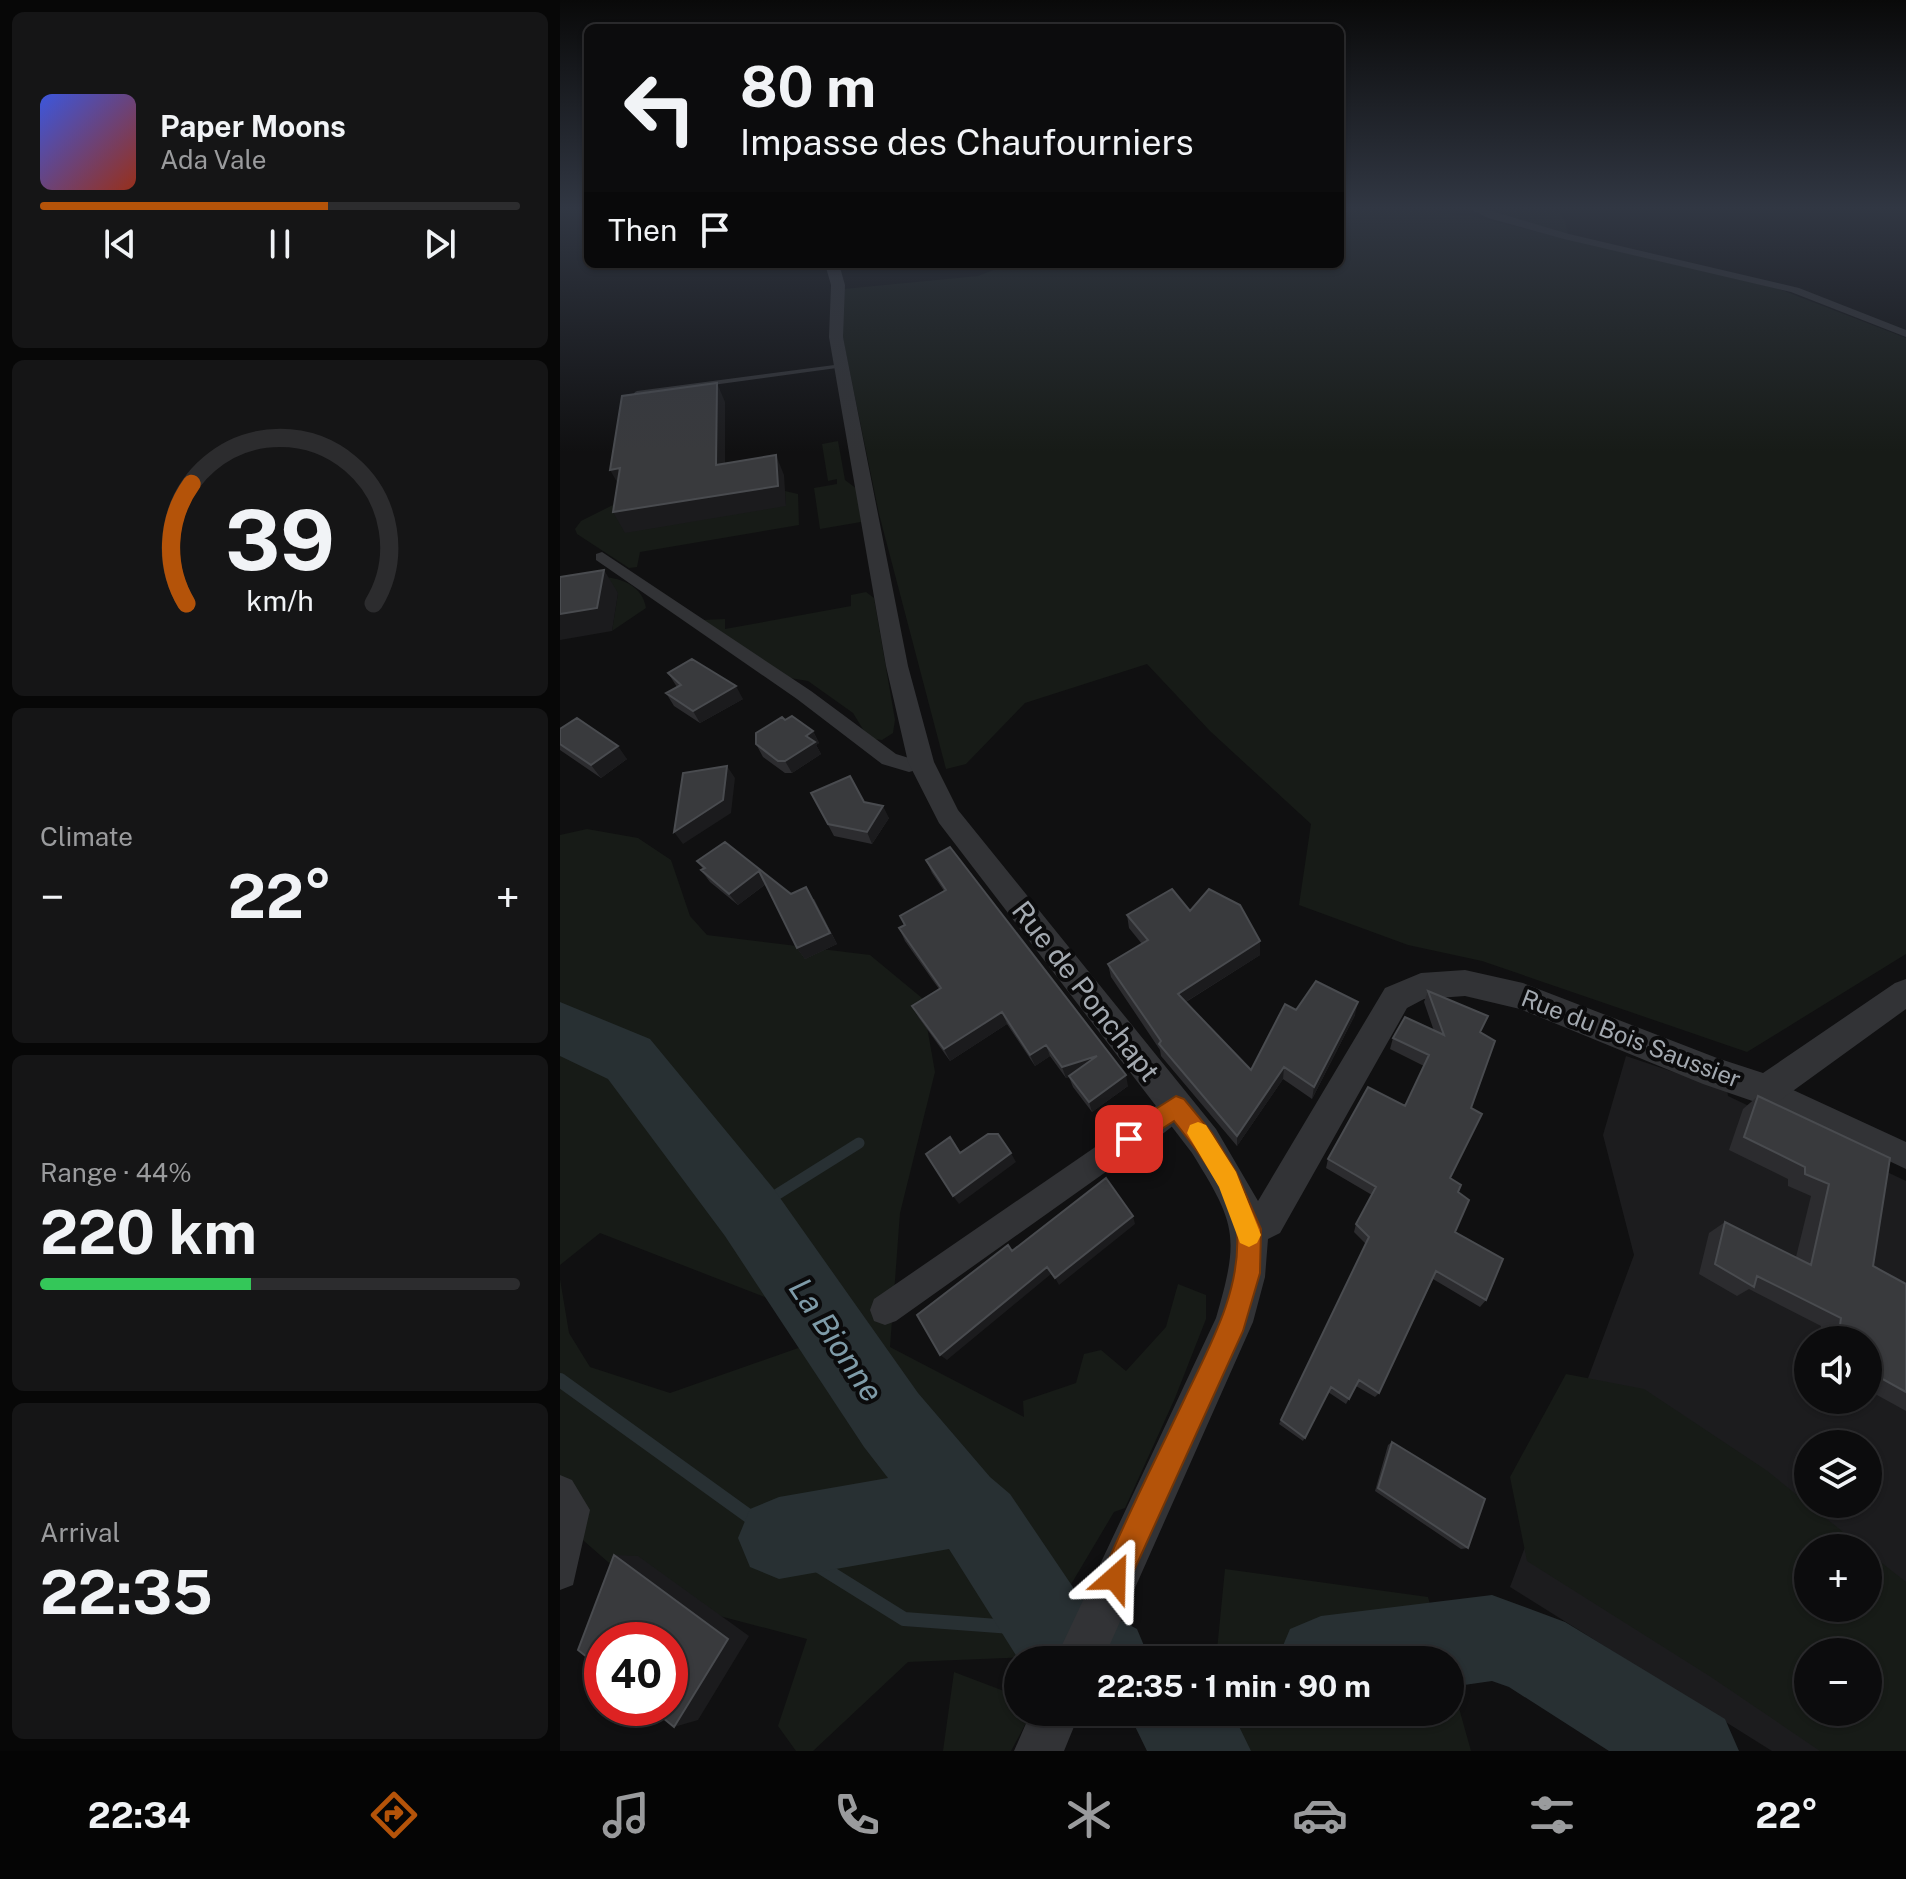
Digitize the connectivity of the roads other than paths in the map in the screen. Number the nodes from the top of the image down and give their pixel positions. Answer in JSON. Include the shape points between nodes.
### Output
{"nodes":[{"id":1,"x":838,"y":289,"type":"edge"},
{"id":2,"x":1790,"y":289,"type":"edge"},
{"id":3,"x":1906,"y":334,"type":"edge"},
{"id":4,"x":842,"y":366,"type":"junction"},
{"id":5,"x":624,"y":412,"type":"edge"},
{"id":6,"x":602,"y":557,"type":"dead end"},
{"id":7,"x":921,"y":762,"type":"junction"},
{"id":8,"x":1906,"y":992,"type":"edge"},
{"id":9,"x":1767,"y":1090,"type":"junction"},
{"id":10,"x":1176,"y":1106,"type":"junction"},
{"id":11,"x":1906,"y":1156,"type":"edge"},
{"id":12,"x":1249,"y":1229,"type":"junction"},
{"id":13,"x":885,"y":1310,"type":"dead end"},
{"id":14,"x":560,"y":1492,"type":"edge"},
{"id":15,"x":560,"y":1572,"type":"edge"},
{"id":16,"x":1085,"y":1646,"type":"edge"},
{"id":17,"x":1050,"y":1726,"type":"edge"},
{"id":18,"x":1039,"y":1751,"type":"edge"}],
"edges":[{"from":1,"to":4,"type":"street","name":"Rue de Ponchapt"},
{"from":2,"to":3,"type":"street"},
{"from":4,"to":5,"type":"lane","via":[[637,393]]},
{"from":4,"to":7,"type":"street","name":"Rue de Ponchapt","via":[[897,666]]},
{"from":6,"to":7,"type":"street","via":[[889,759],[909,765]]},
{"from":7,"to":10,"type":"street","name":"Rue de Ponchapt","via":[[948,816]]},
{"from":8,"to":9,"type":"street","name":"Rue du Bois Saussier"},
{"from":9,"to":11,"type":"street"},
{"from":9,"to":12,"type":"street","name":"Rue du Bois Saussier","via":[[1523,996],[1465,983],[1421,986],[1396,998],[1267,1220]]},
{"from":10,"to":12,"type":"street","name":"Rue de Ponchapt","via":[[1228,1180]]},
{"from":10,"to":13,"type":"street"},
{"from":12,"to":16,"type":"street","name":"Rue de Ponchapt","via":[[1247,1273],[1234,1322]]},
{"from":14,"to":15,"type":"street","via":[[573,1510]]},
{"from":17,"to":18,"type":"street"}]}
